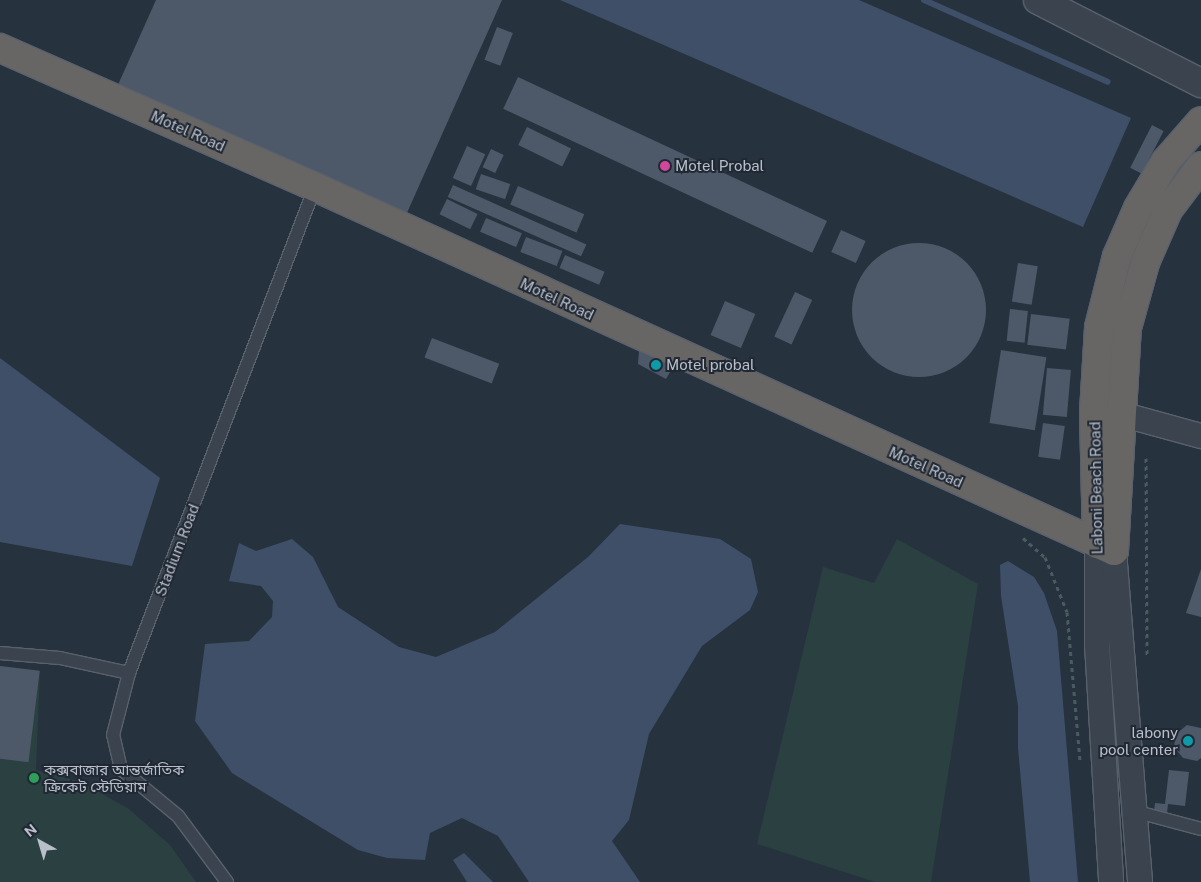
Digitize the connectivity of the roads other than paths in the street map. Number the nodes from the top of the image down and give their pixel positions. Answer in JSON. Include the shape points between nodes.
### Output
{"nodes":[{"id":1,"x":1038,"y":0,"type":"edge"},
{"id":2,"x":0,"y":48,"type":"edge"},
{"id":3,"x":1201,"y":83,"type":"edge"},
{"id":4,"x":1201,"y":121,"type":"edge"},
{"id":5,"x":1201,"y":166,"type":"edge"},
{"id":6,"x":315,"y":187,"type":"junction"},
{"id":7,"x":1133,"y":417,"type":"junction"},
{"id":8,"x":1201,"y":436,"type":"edge"},
{"id":9,"x":1105,"y":548,"type":"junction"},
{"id":10,"x":0,"y":653,"type":"edge"},
{"id":11,"x":129,"y":673,"type":"junction"},
{"id":12,"x":1134,"y":811,"type":"junction"},
{"id":13,"x":1201,"y":830,"type":"edge"},
{"id":14,"x":227,"y":882,"type":"edge"},
{"id":15,"x":1111,"y":882,"type":"edge"},
{"id":16,"x":1140,"y":882,"type":"edge"}],
"edges":[{"from":1,"to":3,"type":"street"},
{"from":2,"to":6,"type":"highway","name":"Motel Road"},
{"from":4,"to":9,"type":"highway","name":"Laboni Beach Road","via":[[1166,161],[1138,208],[1117,256],[1098,327],[1094,412]]},
{"from":5,"to":7,"type":"highway","name":"Laboni Beach Road","via":[[1168,210],[1145,263],[1127,328]]},
{"from":6,"to":9,"type":"highway","name":"Motel Road"},
{"from":6,"to":11,"type":"lane","name":"Stadium Road"},
{"from":7,"to":8,"type":"street"},
{"from":7,"to":9,"type":"highway","name":"Laboni Beach Road"},
{"from":9,"to":12,"type":"street","name":"Laboni Beach Road"},
{"from":9,"to":15,"type":"street","name":"Laboni Beach Road","via":[[1097,644]]},
{"from":10,"to":11,"type":"lane","via":[[60,658]]},
{"from":11,"to":14,"type":"lane","name":"Stadium Road","via":[[113,735],[121,769],[178,816]]},
{"from":12,"to":13,"type":"lane"},
{"from":12,"to":16,"type":"street","name":"Laboni Beach Road"}]}
